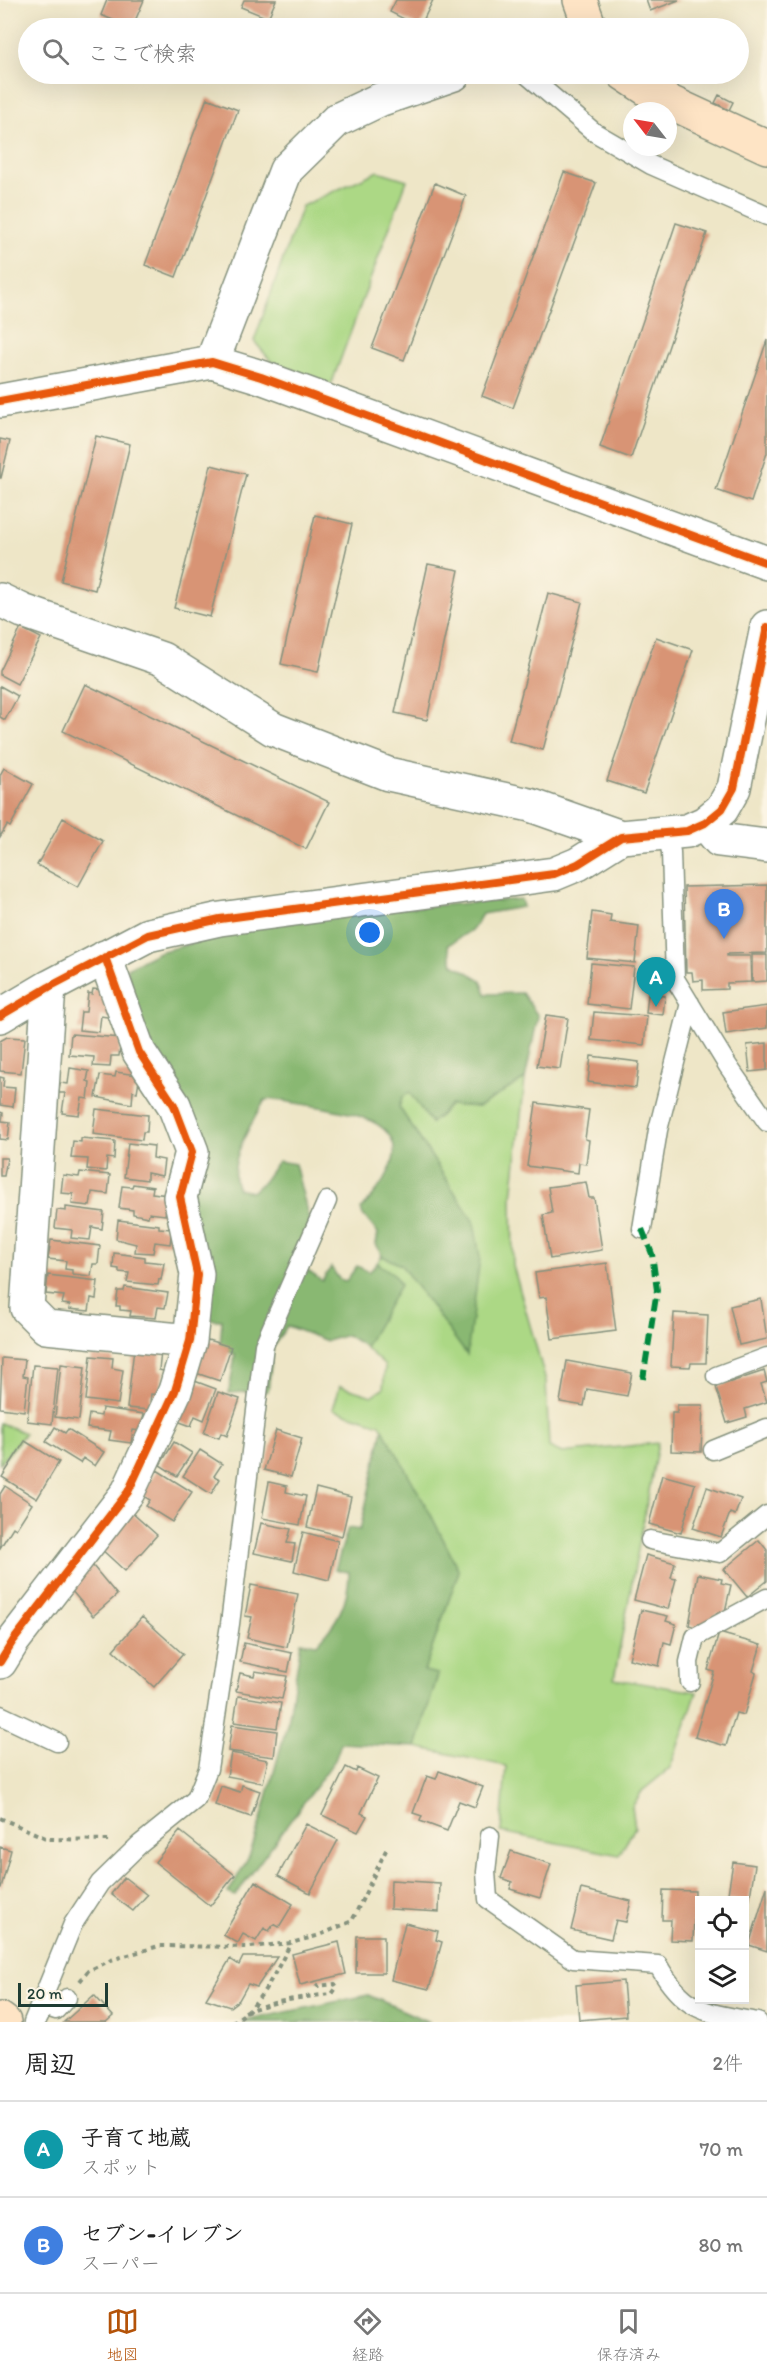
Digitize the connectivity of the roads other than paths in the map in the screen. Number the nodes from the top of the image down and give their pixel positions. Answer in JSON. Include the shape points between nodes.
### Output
{"nodes":[{"id":1,"x":425,"y":84,"type":"edge"},
{"id":2,"x":537,"y":84,"type":"edge"},
{"id":3,"x":639,"y":84,"type":"edge"},
{"id":4,"x":767,"y":147,"type":"edge"},
{"id":5,"x":767,"y":216,"type":"edge"},
{"id":6,"x":212,"y":362,"type":"junction"},
{"id":7,"x":0,"y":401,"type":"edge"},
{"id":8,"x":767,"y":563,"type":"edge"},
{"id":9,"x":0,"y":600,"type":"edge"},
{"id":10,"x":767,"y":627,"type":"edge"},
{"id":11,"x":705,"y":823,"type":"junction"},
{"id":12,"x":667,"y":832,"type":"junction"},
{"id":13,"x":621,"y":837,"type":"junction"},
{"id":14,"x":767,"y":846,"type":"edge"},
{"id":15,"x":105,"y":957,"type":"junction"},
{"id":16,"x":49,"y":987,"type":"junction"},
{"id":17,"x":690,"y":1003,"type":"junction"},
{"id":18,"x":0,"y":1016,"type":"edge"},
{"id":19,"x":767,"y":1122,"type":"edge"},
{"id":20,"x":327,"y":1201,"type":"dead end"},
{"id":21,"x":642,"y":1229,"type":"dead end"},
{"id":22,"x":190,"y":1341,"type":"junction"},
{"id":23,"x":767,"y":1357,"type":"edge"},
{"id":24,"x":716,"y":1376,"type":"dead end"},
{"id":25,"x":767,"y":1428,"type":"edge"},
{"id":26,"x":713,"y":1450,"type":"dead end"},
{"id":27,"x":767,"y":1515,"type":"edge"},
{"id":28,"x":650,"y":1540,"type":"dead end"},
{"id":29,"x":767,"y":1598,"type":"edge"},
{"id":30,"x":0,"y":1662,"type":"edge"},
{"id":31,"x":690,"y":1682,"type":"dead end"},
{"id":32,"x":0,"y":1715,"type":"edge"},
{"id":33,"x":57,"y":1742,"type":"dead end"},
{"id":34,"x":490,"y":1836,"type":"dead end"},
{"id":35,"x":67,"y":1998,"type":"road end"},
{"id":36,"x":0,"y":2019,"type":"edge"},
{"id":37,"x":4,"y":2022,"type":"edge"},
{"id":38,"x":35,"y":2022,"type":"edge"},
{"id":39,"x":758,"y":2022,"type":"edge"}],
"edges":[{"from":1,"to":6,"type":"street","via":[[337,120],[286,170]]},
{"from":2,"to":5,"type":"lane","via":[[594,132],[651,165]]},
{"from":3,"to":4,"type":"street"},
{"from":6,"to":7,"type":"street"},
{"from":6,"to":8,"type":"street"},
{"from":9,"to":13,"type":"street","via":[[162,659],[273,729],[388,774],[530,805]]},
{"from":10,"to":11,"type":"street","via":[[734,788],[722,809]]},
{"from":11,"to":12,"type":"street","via":[[687,831]]},
{"from":11,"to":14,"type":"street","via":[[719,840]]},
{"from":12,"to":13,"type":"street"},
{"from":12,"to":17,"type":"lane","via":[[675,979]]},
{"from":13,"to":15,"type":"street","via":[[554,874],[220,919],[148,935]]},
{"from":15,"to":16,"type":"street"},
{"from":15,"to":22,"type":"street","via":[[139,1053],[174,1105],[192,1152],[180,1197],[197,1274]]},
{"from":16,"to":18,"type":"street"},
{"from":16,"to":22,"type":"street","via":[[27,1308],[46,1327]]},
{"from":17,"to":19,"type":"lane"},
{"from":17,"to":21,"type":"lane","via":[[658,1130]]},
{"from":20,"to":38,"type":"lane","via":[[264,1346],[208,1769],[196,1799],[100,1883],[72,1924]]},
{"from":22,"to":30,"type":"street","via":[[176,1391],[128,1492]]},
{"from":23,"to":24,"type":"lane"},
{"from":25,"to":26,"type":"lane"},
{"from":27,"to":28,"type":"lane","via":[[720,1553]]},
{"from":29,"to":31,"type":"lane","via":[[695,1637],[689,1662]]},
{"from":32,"to":33,"type":"lane"},
{"from":34,"to":39,"type":"lane","via":[[488,1899],[522,1924],[573,1959],[658,1965],[669,1984],[690,2004],[706,2013]]},
{"from":35,"to":38,"type":"lane","via":[[56,2010],[44,2006]]},
{"from":36,"to":37,"type":"street"}]}
